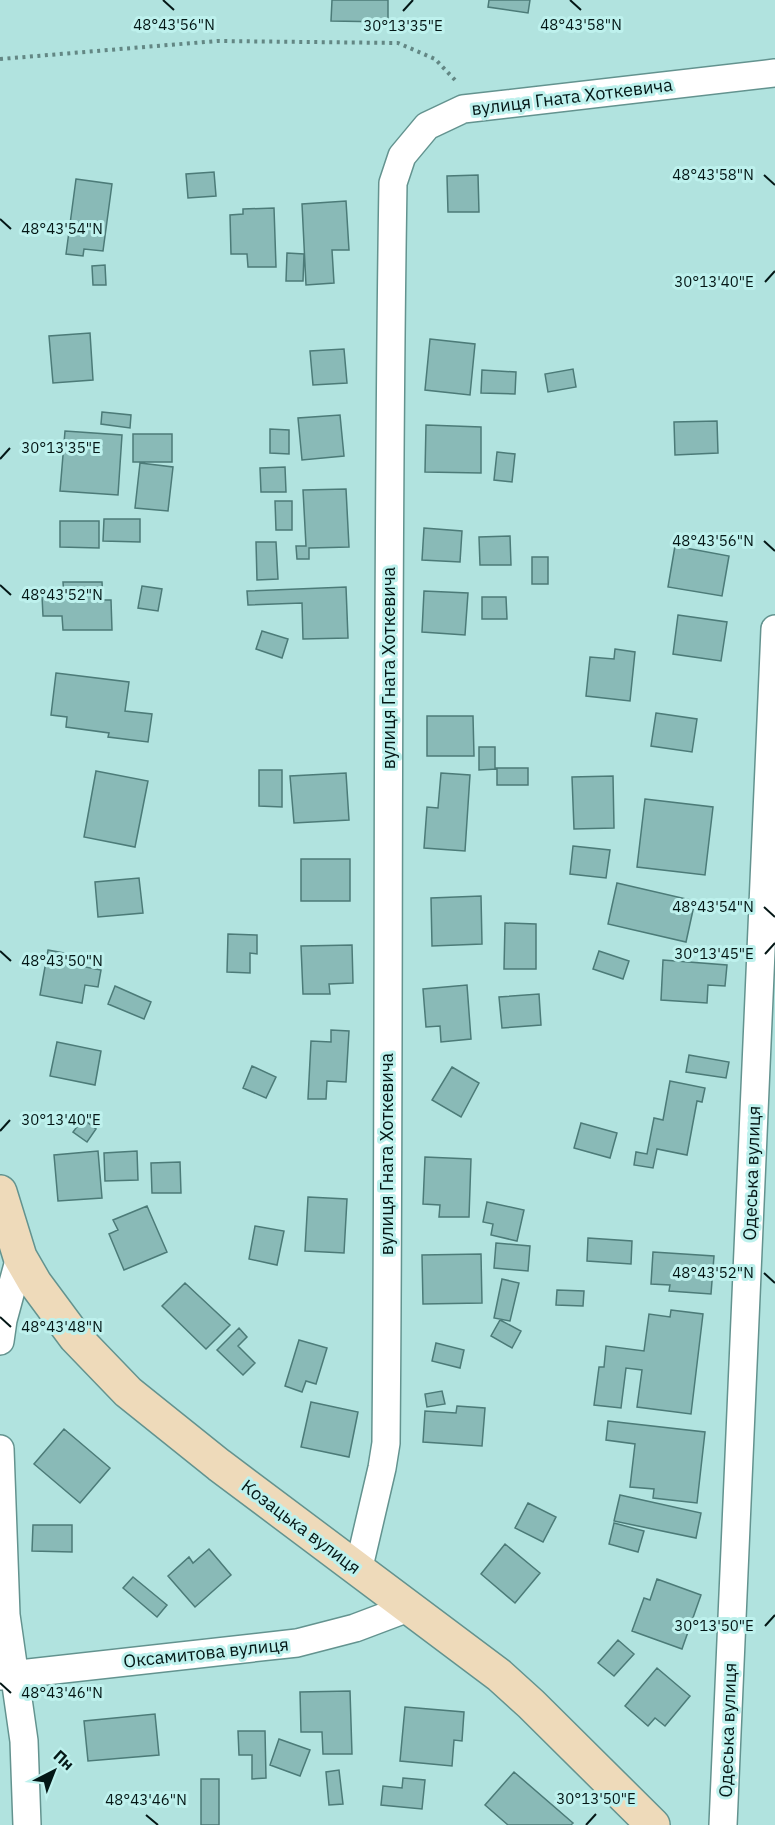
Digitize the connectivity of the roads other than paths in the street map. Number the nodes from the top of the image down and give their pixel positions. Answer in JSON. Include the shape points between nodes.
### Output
{"nodes":[{"id":1,"x":775,"y":73,"type":"edge"},
{"id":2,"x":775,"y":629,"type":"edge"},
{"id":3,"x":0,"y":1192,"type":"edge"},
{"id":4,"x":20,"y":1257,"type":"junction"},
{"id":5,"x":0,"y":1341,"type":"edge"},
{"id":6,"x":0,"y":1449,"type":"edge"},
{"id":7,"x":358,"y":1571,"type":"junction"},
{"id":8,"x":408,"y":1608,"type":"junction"},
{"id":9,"x":7,"y":1675,"type":"edge"},
{"id":10,"x":27,"y":1825,"type":"edge"},
{"id":11,"x":653,"y":1825,"type":"edge"},
{"id":12,"x":723,"y":1825,"type":"edge"}],
"edges":[{"from":1,"to":7,"type":"street","name":"вулиця Гната Хоткевича","via":[[463,110],[427,126],[402,156],[393,183],[386,1443]]},
{"from":2,"to":12,"type":"street","name":"Одеська вулиця"},
{"from":3,"to":4,"type":"main road","name":"Козацька вулиця"},
{"from":4,"to":5,"type":"street"},
{"from":4,"to":7,"type":"main road","name":"Козацька вулиця","via":[[75,1337],[128,1392]]},
{"from":6,"to":9,"type":"street"},
{"from":7,"to":8,"type":"main road","name":"Козацька вулиця"},
{"from":8,"to":9,"type":"street","name":"Оксамитова вулиця","via":[[355,1628],[297,1643]]},
{"from":8,"to":11,"type":"main road","name":"Козацька вулиця","via":[[515,1689]]},
{"from":9,"to":10,"type":"street","via":[[24,1741]]}]}
